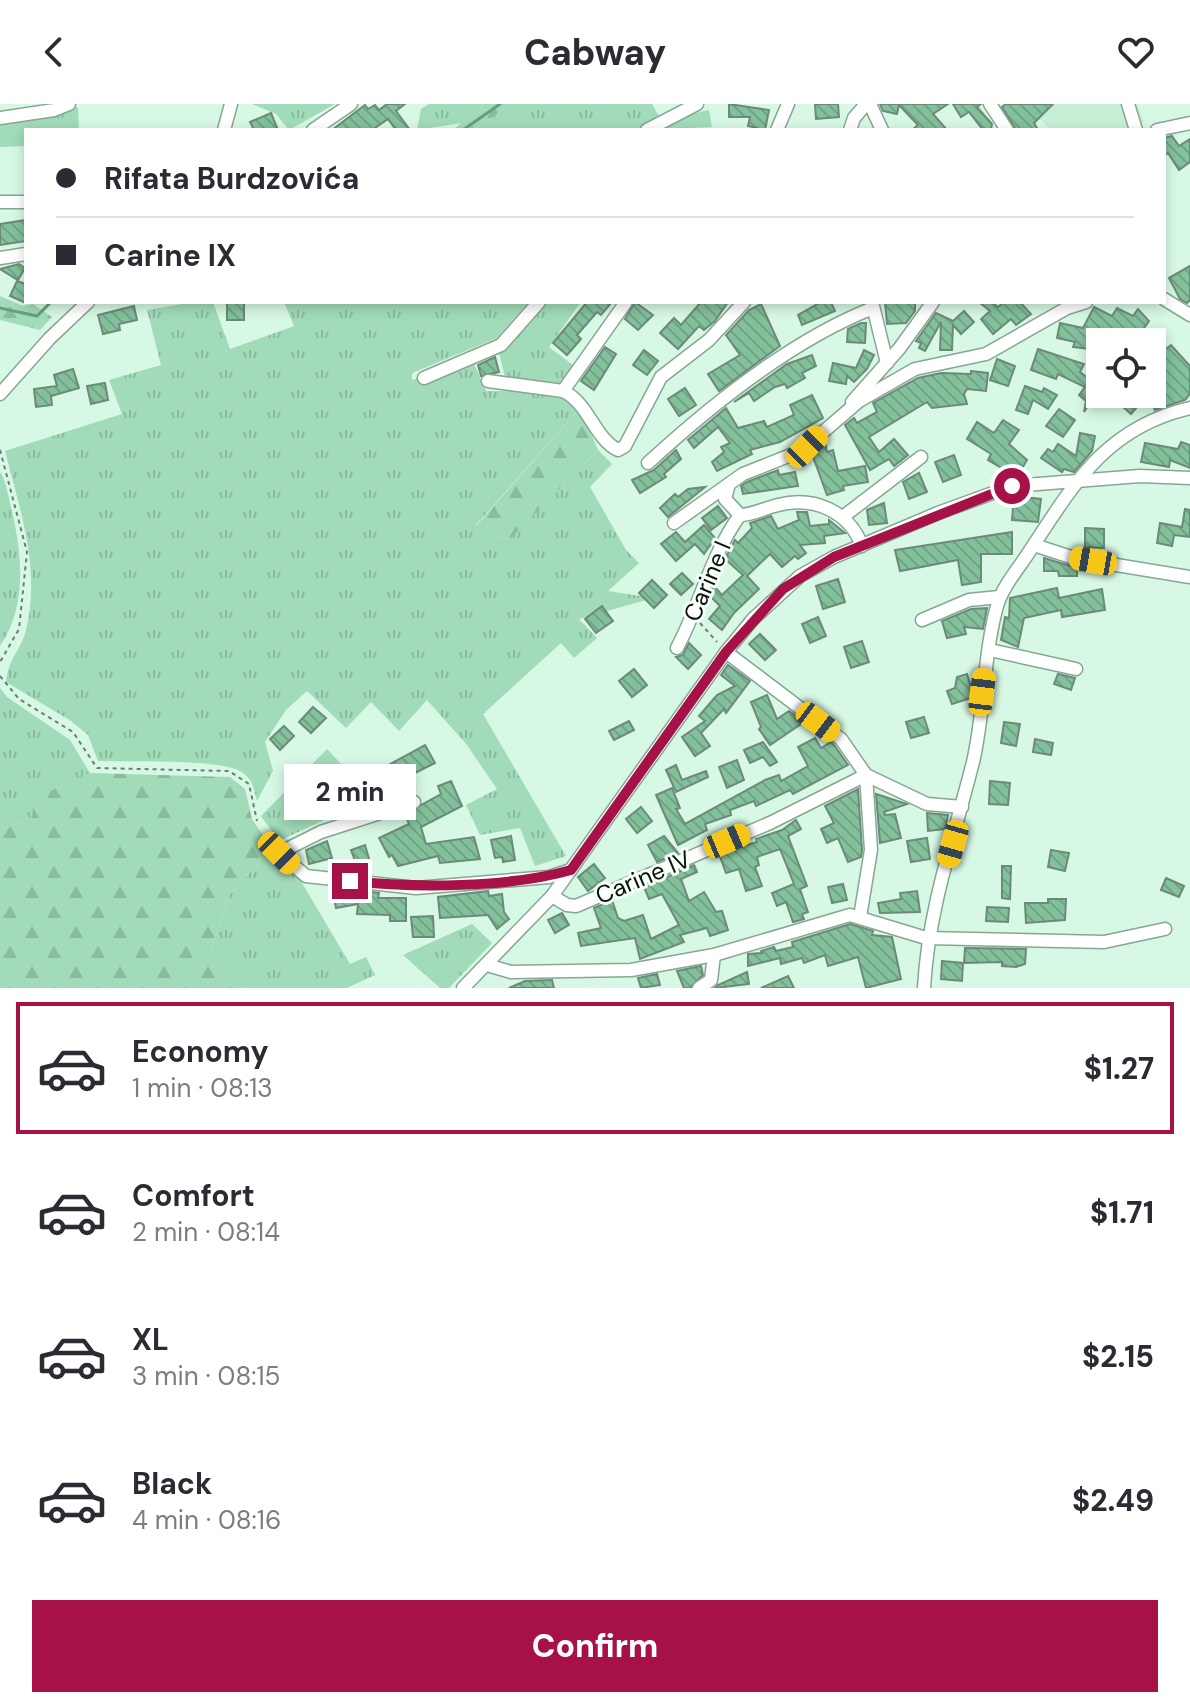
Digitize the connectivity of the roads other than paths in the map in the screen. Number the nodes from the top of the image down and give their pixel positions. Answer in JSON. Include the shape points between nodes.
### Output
{"nodes":[{"id":1,"x":69,"y":104,"type":"edge"},
{"id":2,"x":231,"y":104,"type":"edge"},
{"id":3,"x":351,"y":104,"type":"edge"},
{"id":4,"x":697,"y":104,"type":"edge"},
{"id":5,"x":788,"y":104,"type":"edge"},
{"id":6,"x":868,"y":104,"type":"edge"},
{"id":7,"x":990,"y":104,"type":"edge"},
{"id":8,"x":1128,"y":104,"type":"edge"},
{"id":9,"x":0,"y":118,"type":"edge"},
{"id":10,"x":1190,"y":123,"type":"edge"},
{"id":11,"x":225,"y":128,"type":"edge"},
{"id":12,"x":316,"y":128,"type":"edge"},
{"id":13,"x":651,"y":128,"type":"edge"},
{"id":14,"x":778,"y":128,"type":"edge"},
{"id":15,"x":851,"y":128,"type":"edge"},
{"id":16,"x":881,"y":128,"type":"edge"},
{"id":17,"x":1006,"y":128,"type":"edge"},
{"id":18,"x":1135,"y":128,"type":"edge"},
{"id":19,"x":1166,"y":128,"type":"edge"},
{"id":20,"x":0,"y":202,"type":"edge"},
{"id":21,"x":24,"y":202,"type":"edge"},
{"id":22,"x":24,"y":254,"type":"edge"},
{"id":23,"x":0,"y":258,"type":"edge"},
{"id":24,"x":1166,"y":300,"type":"edge"},
{"id":25,"x":86,"y":304,"type":"edge"},
{"id":26,"x":537,"y":304,"type":"edge"},
{"id":27,"x":625,"y":304,"type":"edge"},
{"id":28,"x":742,"y":304,"type":"edge"},
{"id":29,"x":931,"y":304,"type":"edge"},
{"id":30,"x":1080,"y":304,"type":"edge"},
{"id":31,"x":873,"y":305,"type":"edge"},
{"id":32,"x":1190,"y":315,"type":"edge"},
{"id":33,"x":887,"y":363,"type":"junction"},
{"id":34,"x":424,"y":378,"type":"dead end"},
{"id":35,"x":488,"y":381,"type":"dead end"},
{"id":36,"x":563,"y":391,"type":"junction"},
{"id":37,"x":0,"y":394,"type":"edge"},
{"id":38,"x":1190,"y":408,"type":"edge"},
{"id":39,"x":843,"y":414,"type":"junction"},
{"id":40,"x":921,"y":457,"type":"dead end"},
{"id":41,"x":648,"y":463,"type":"dead end"},
{"id":42,"x":1190,"y":478,"type":"edge"},
{"id":43,"x":1075,"y":480,"type":"junction"},
{"id":44,"x":729,"y":484,"type":"junction"},
{"id":45,"x":740,"y":515,"type":"junction"},
{"id":46,"x":844,"y":516,"type":"junction"},
{"id":47,"x":674,"y":523,"type":"dead end"},
{"id":48,"x":1034,"y":545,"type":"junction"},
{"id":49,"x":862,"y":546,"type":"junction"},
{"id":50,"x":1190,"y":577,"type":"edge"},
{"id":51,"x":1000,"y":597,"type":"junction"},
{"id":52,"x":922,"y":620,"type":"dead end"},
{"id":53,"x":677,"y":648,"type":"dead end"},
{"id":54,"x":990,"y":650,"type":"junction"},
{"id":55,"x":726,"y":652,"type":"junction"},
{"id":56,"x":1076,"y":669,"type":"dead end"},
{"id":57,"x":866,"y":775,"type":"junction"},
{"id":58,"x":414,"y":802,"type":"dead end"},
{"id":59,"x":962,"y":807,"type":"junction"},
{"id":60,"x":571,"y":870,"type":"junction"},
{"id":61,"x":552,"y":896,"type":"junction"},
{"id":62,"x":860,"y":917,"type":"junction"},
{"id":63,"x":1165,"y":929,"type":"dead end"},
{"id":64,"x":926,"y":938,"type":"junction"},
{"id":65,"x":714,"y":955,"type":"junction"},
{"id":66,"x":487,"y":965,"type":"junction"},
{"id":67,"x":463,"y":988,"type":"edge"},
{"id":68,"x":699,"y":988,"type":"edge"},
{"id":69,"x":924,"y":988,"type":"edge"}],
"edges":[{"from":1,"to":9,"type":"street"},
{"from":2,"to":11,"type":"street"},
{"from":3,"to":12,"type":"street"},
{"from":4,"to":13,"type":"street"},
{"from":5,"to":14,"type":"street"},
{"from":6,"to":15,"type":"street"},
{"from":6,"to":16,"type":"street"},
{"from":7,"to":17,"type":"street"},
{"from":8,"to":18,"type":"street"},
{"from":10,"to":19,"type":"street"},
{"from":20,"to":21,"type":"street"},
{"from":22,"to":23,"type":"street"},
{"from":24,"to":32,"type":"street"},
{"from":25,"to":37,"type":"street"},
{"from":26,"to":34,"type":"street","via":[[501,345]]},
{"from":27,"to":36,"type":"street"},
{"from":28,"to":36,"type":"street","via":[[709,340],[661,377],[622,449],[610,445],[582,404]]},
{"from":29,"to":33,"type":"street"},
{"from":30,"to":39,"type":"street","via":[[986,354],[915,369]]},
{"from":31,"to":33,"type":"street"},
{"from":31,"to":41,"type":"street","via":[[714,405]]},
{"from":33,"to":39,"type":"street"},
{"from":35,"to":36,"type":"street"},
{"from":38,"to":43,"type":"street","via":[[1159,415],[1120,439]]},
{"from":39,"to":44,"type":"street","via":[[801,451]]},
{"from":40,"to":46,"type":"street"},
{"from":42,"to":43,"type":"street"},
{"from":43,"to":48,"type":"street"},
{"from":43,"to":49,"type":"street","via":[[1012,486]]},
{"from":44,"to":45,"type":"street","via":[[725,499]]},
{"from":44,"to":47,"type":"street"},
{"from":45,"to":46,"type":"street","via":[[797,502]]},
{"from":45,"to":53,"type":"street","name":"Carine I","via":[[722,540]]},
{"from":46,"to":49,"type":"street"},
{"from":48,"to":50,"type":"street","via":[[1074,558]]},
{"from":48,"to":51,"type":"street"},
{"from":49,"to":55,"type":"street","via":[[783,589]]},
{"from":51,"to":52,"type":"street","via":[[969,600]]},
{"from":51,"to":54,"type":"street"},
{"from":54,"to":56,"type":"street"},
{"from":54,"to":59,"type":"street"},
{"from":55,"to":57,"type":"street","via":[[841,739]]},
{"from":55,"to":60,"type":"street"},
{"from":57,"to":59,"type":"street","via":[[927,804]]},
{"from":57,"to":61,"type":"street","name":"Carine IV","via":[[770,823],[576,906]]},
{"from":57,"to":62,"type":"street","via":[[871,850]]},
{"from":58,"to":60,"type":"street","via":[[321,832],[279,853],[306,876],[416,888],[549,877]]},
{"from":59,"to":64,"type":"street"},
{"from":60,"to":61,"type":"street"},
{"from":61,"to":66,"type":"street"},
{"from":62,"to":64,"type":"street"},
{"from":62,"to":65,"type":"street","via":[[838,916]]},
{"from":63,"to":64,"type":"street","via":[[1104,942]]},
{"from":64,"to":69,"type":"street"},
{"from":65,"to":66,"type":"street","via":[[631,970],[511,972]]},
{"from":65,"to":68,"type":"street","via":[[711,980]]},
{"from":66,"to":67,"type":"street"}]}
